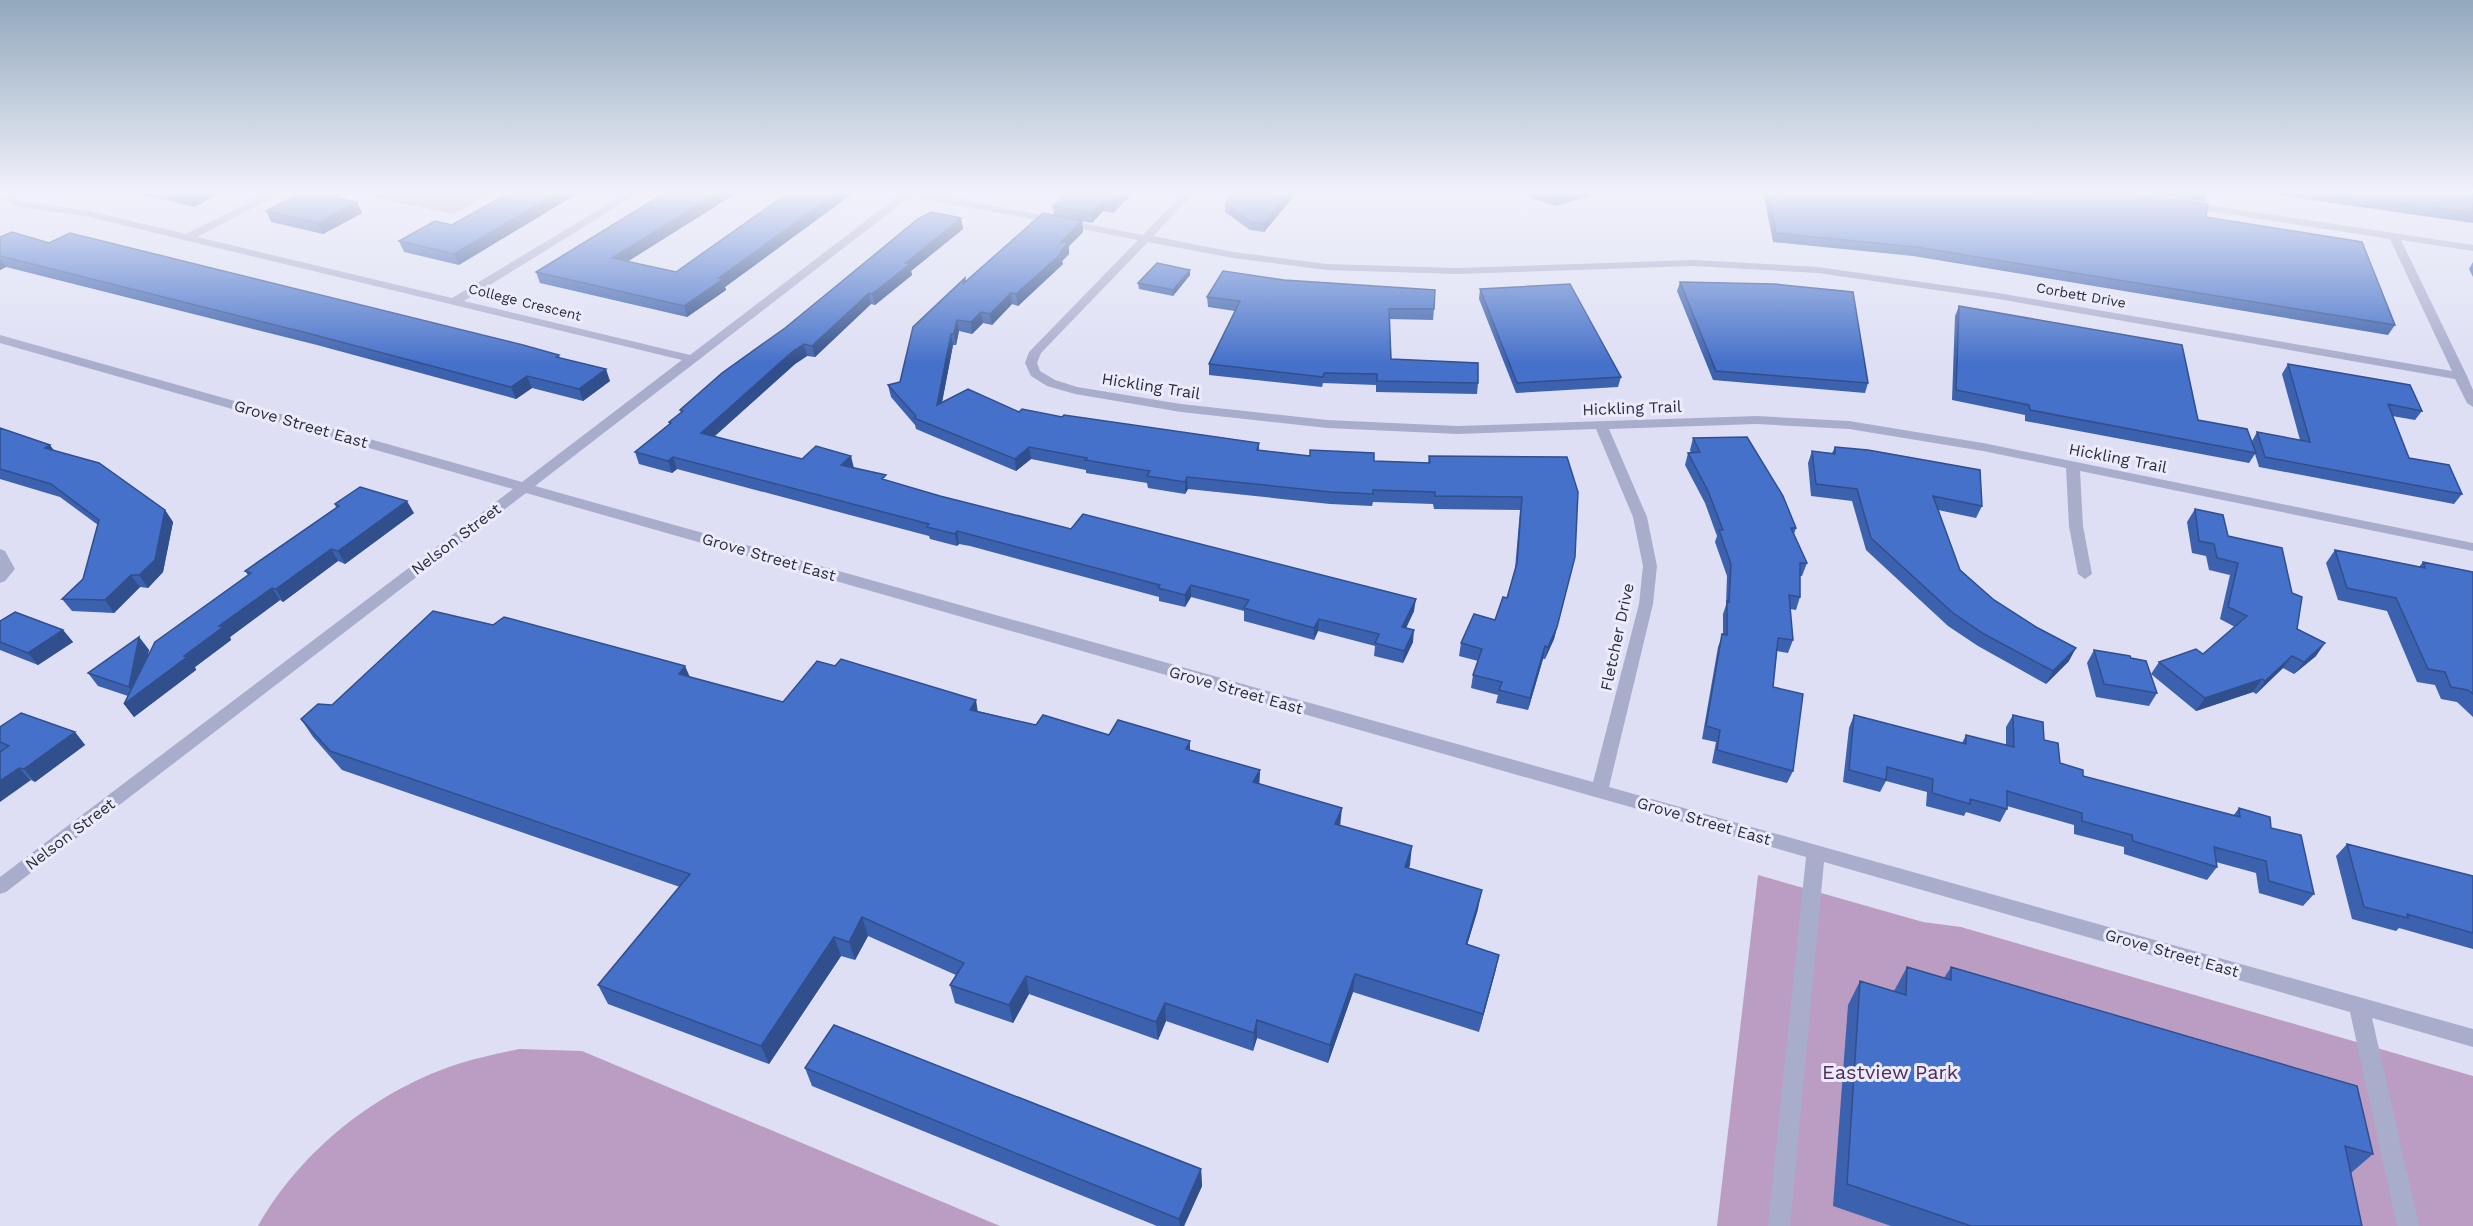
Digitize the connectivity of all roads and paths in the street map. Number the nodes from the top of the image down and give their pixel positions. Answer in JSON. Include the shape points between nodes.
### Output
{"nodes":[{"id":1,"x":236,"y":248,"type":"edge"},
{"id":2,"x":542,"y":248,"type":"edge"},
{"id":3,"x":838,"y":248,"type":"edge"},
{"id":4,"x":1135,"y":248,"type":"edge"},
{"id":5,"x":1201,"y":248,"type":"edge"},
{"id":6,"x":2400,"y":248,"type":"edge"},
{"id":7,"x":455,"y":301,"type":"junction"},
{"id":8,"x":0,"y":339,"type":"edge"},
{"id":9,"x":693,"y":359,"type":"junction"},
{"id":10,"x":2460,"y":376,"type":"junction"},
{"id":11,"x":2473,"y":403,"type":"edge"},
{"id":12,"x":1601,"y":426,"type":"junction"},
{"id":13,"x":2073,"y":466,"type":"junction"},
{"id":14,"x":523,"y":487,"type":"junction"},
{"id":15,"x":2473,"y":547,"type":"edge"},
{"id":16,"x":0,"y":554,"type":"edge"},
{"id":17,"x":2085,"y":574,"type":"dead end"},
{"id":18,"x":0,"y":578,"type":"edge"},
{"id":19,"x":1599,"y":791,"type":"junction"},
{"id":20,"x":1816,"y":852,"type":"junction"},
{"id":21,"x":0,"y":887,"type":"edge"},
{"id":22,"x":2359,"y":1006,"type":"junction"},
{"id":23,"x":2473,"y":1038,"type":"edge"},
{"id":24,"x":1779,"y":1226,"type":"edge"},
{"id":25,"x":2408,"y":1226,"type":"edge"}],
"edges":[{"from":1,"to":7,"type":"street","name":"College Crescent"},
{"from":2,"to":7,"type":"street"},
{"from":3,"to":9,"type":"street","name":"Nelson Street"},
{"from":4,"to":12,"type":"street","name":"Hickling Trail","via":[[1035,352],[1030,363],[1035,373],[1075,390],[1282,420],[1426,430]]},
{"from":5,"to":10,"type":"street","name":"Corbett Drive","via":[[1266,260],[1395,270],[1693,263],[1818,270],[1998,296]]},
{"from":6,"to":10,"type":"street"},
{"from":7,"to":9,"type":"street","name":"College Crescent"},
{"from":8,"to":14,"type":"street","name":"Grove Street East"},
{"from":9,"to":14,"type":"street","name":"Nelson Street"},
{"from":10,"to":11,"type":"street"},
{"from":12,"to":13,"type":"street","name":"Hickling Trail","via":[[1757,420],[1849,425]]},
{"from":12,"to":19,"type":"street","name":"Fletcher Drive","via":[[1640,517],[1650,566],[1646,604]]},
{"from":13,"to":15,"type":"street","name":"Hickling Trail"},
{"from":13,"to":17,"type":"street","via":[[2076,526]]},
{"from":14,"to":19,"type":"street","name":"Grove Street East"},
{"from":14,"to":21,"type":"street","name":"Nelson Street"},
{"from":16,"to":18,"type":"street","via":[[8,569]]},
{"from":19,"to":20,"type":"street","name":"Grove Street East"},
{"from":20,"to":22,"type":"street","name":"Grove Street East"},
{"from":20,"to":24,"type":"street"},
{"from":22,"to":23,"type":"street","name":"Grove Street East"},
{"from":22,"to":25,"type":"street"}]}
